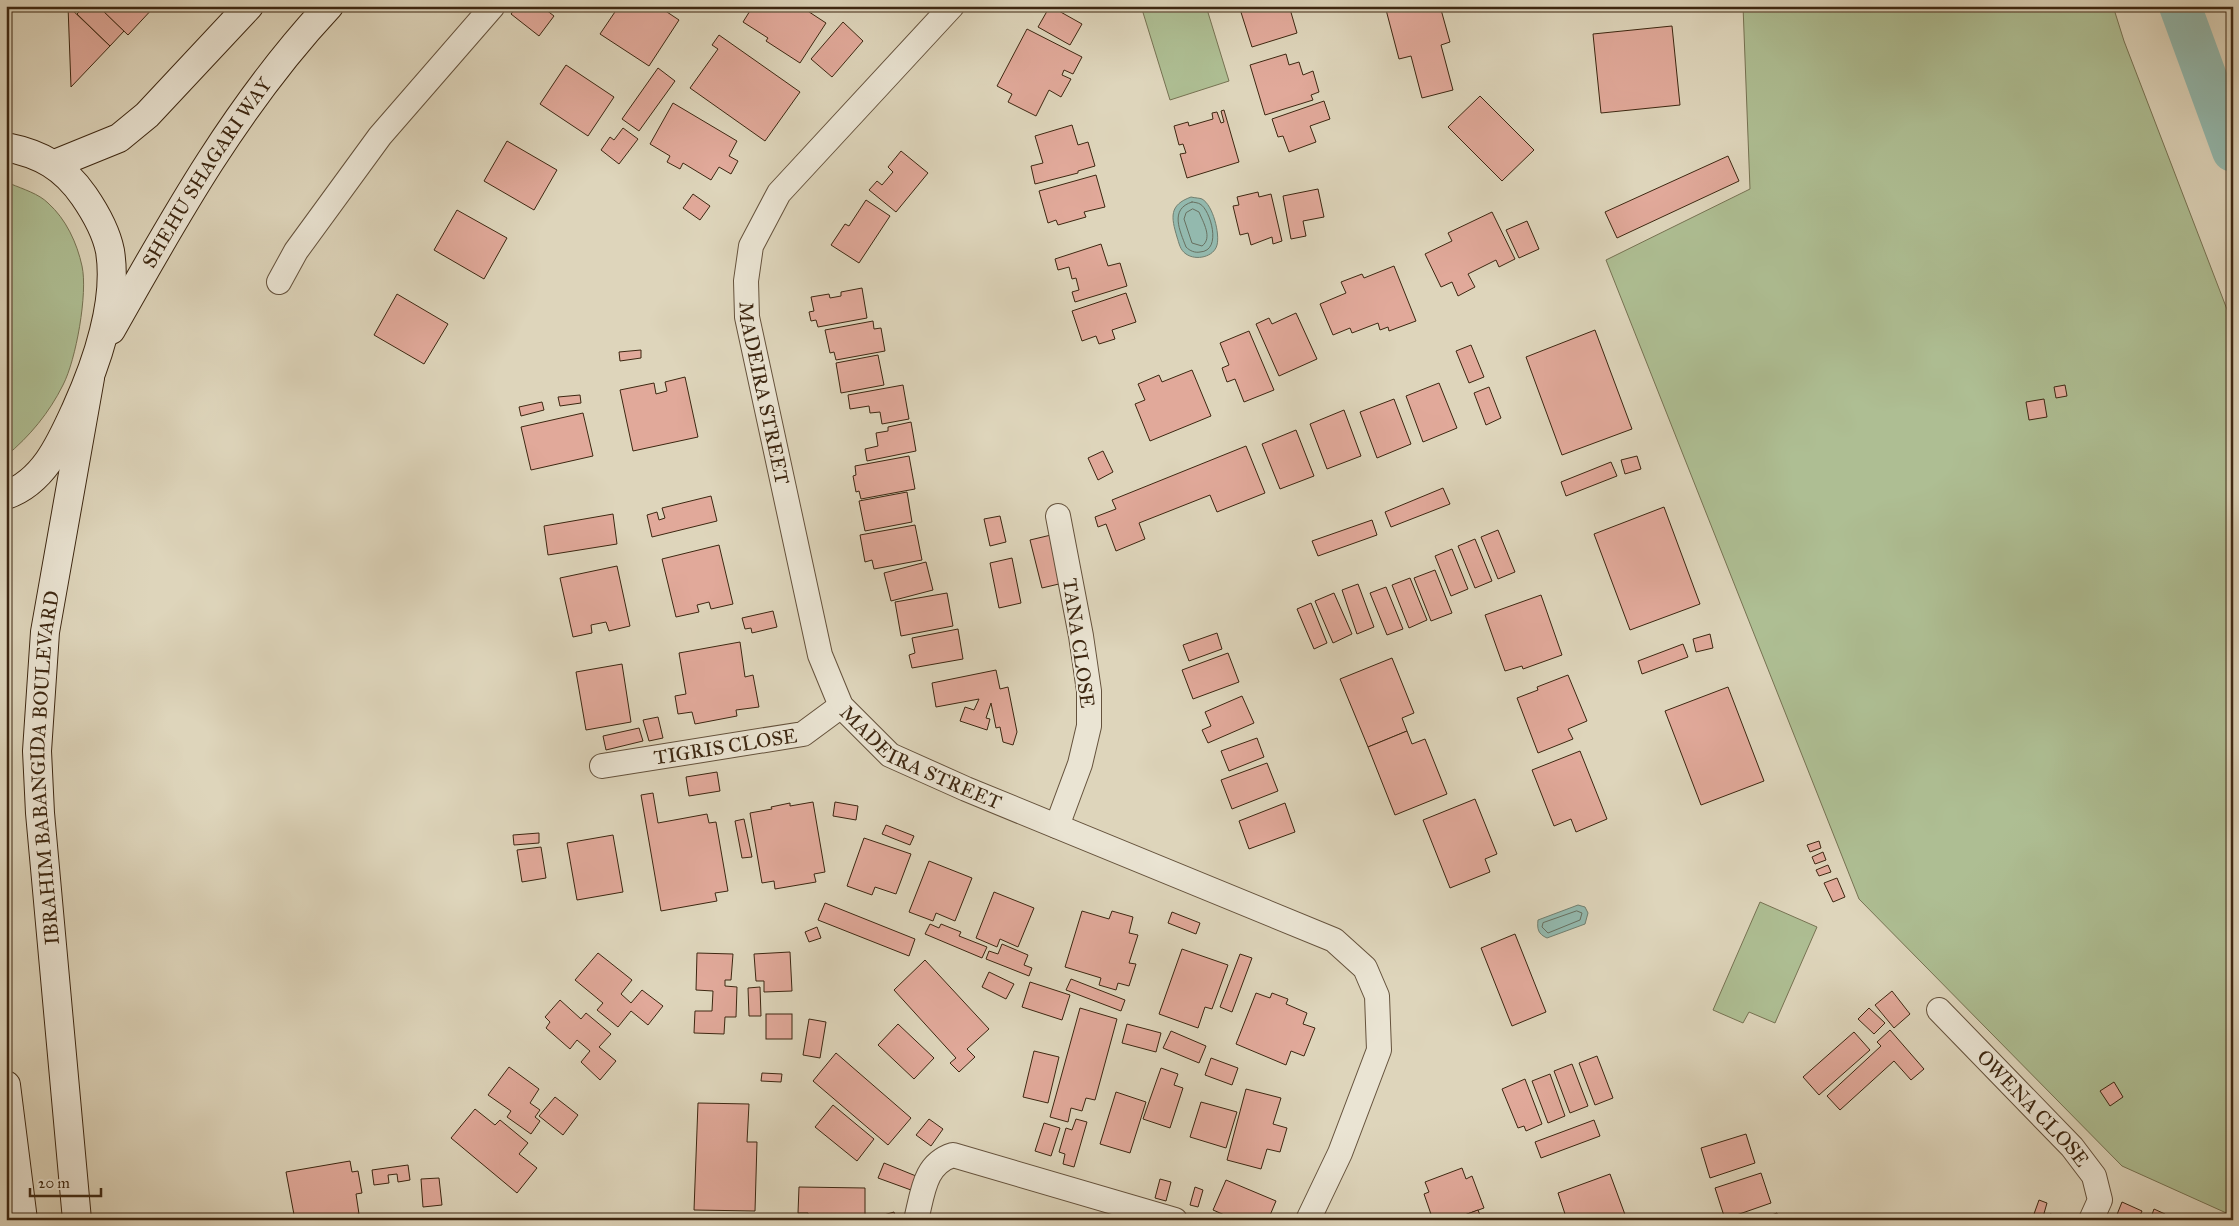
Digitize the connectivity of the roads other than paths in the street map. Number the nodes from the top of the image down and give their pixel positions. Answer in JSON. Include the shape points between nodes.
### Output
{"nodes":[{"id":1,"x":249,"y":6,"type":"edge"},
{"id":2,"x":329,"y":6,"type":"edge"},
{"id":3,"x":493,"y":6,"type":"edge"},
{"id":4,"x":952,"y":6,"type":"edge"},
{"id":5,"x":6,"y":147,"type":"edge"},
{"id":6,"x":55,"y":164,"type":"junction"},
{"id":7,"x":279,"y":282,"type":"dead end"},
{"id":8,"x":99,"y":350,"type":"junction"},
{"id":9,"x":90,"y":378,"type":"junction"},
{"id":10,"x":6,"y":495,"type":"edge"},
{"id":11,"x":1058,"y":516,"type":"dead end"},
{"id":12,"x":841,"y":706,"type":"junction"},
{"id":13,"x":602,"y":766,"type":"dead end"},
{"id":14,"x":1057,"y":826,"type":"junction"},
{"id":15,"x":1939,"y":1010,"type":"dead end"},
{"id":16,"x":6,"y":1085,"type":"edge"},
{"id":17,"x":23,"y":1220,"type":"edge"},
{"id":18,"x":77,"y":1220,"type":"edge"},
{"id":19,"x":916,"y":1220,"type":"edge"},
{"id":20,"x":1176,"y":1220,"type":"edge"},
{"id":21,"x":1308,"y":1220,"type":"edge"},
{"id":22,"x":2091,"y":1220,"type":"edge"}],
"edges":[{"from":1,"to":6,"type":"main road","via":[[147,115],[119,138]]},
{"from":2,"to":8,"type":"main road","name":"SHEHU SHAGARI WAY","via":[[259,90],[219,147],[175,216]]},
{"from":3,"to":7,"type":"street","via":[[380,136],[296,250]]},
{"from":4,"to":12,"type":"street","name":"MADEIRA STREET","via":[[779,193],[751,246],[746,281],[747,317],[820,655]]},
{"from":5,"to":6,"type":"main road"},
{"from":6,"to":8,"type":"main road","via":[[78,187],[96,213],[110,250],[111,291]]},
{"from":8,"to":9,"type":"main road"},
{"from":9,"to":10,"type":"main road","via":[[59,445],[40,473]]},
{"from":9,"to":18,"type":"main road","name":"IBRAHIM BABANGIDA BOULEVARD","via":[[45,632],[37,751],[40,822]]},
{"from":11,"to":14,"type":"street","name":"TANA CLOSE","via":[[1081,636],[1089,691],[1089,717],[1080,764]]},
{"from":12,"to":13,"type":"street","name":"TIGRIS CLOSE","via":[[803,734]]},
{"from":12,"to":14,"type":"street","name":"MADEIRA STREET","via":[[890,755]]},
{"from":14,"to":21,"type":"street","name":"MADEIRA STREET","via":[[1334,940],[1365,968],[1377,996],[1379,1050],[1340,1152]]},
{"from":15,"to":22,"type":"street","name":"OWENA CLOSE","via":[[2072,1147],[2094,1176],[2100,1200]]},
{"from":16,"to":17,"type":"main road"},
{"from":19,"to":20,"type":"street","via":[[929,1172],[940,1159],[952,1155]]}]}
